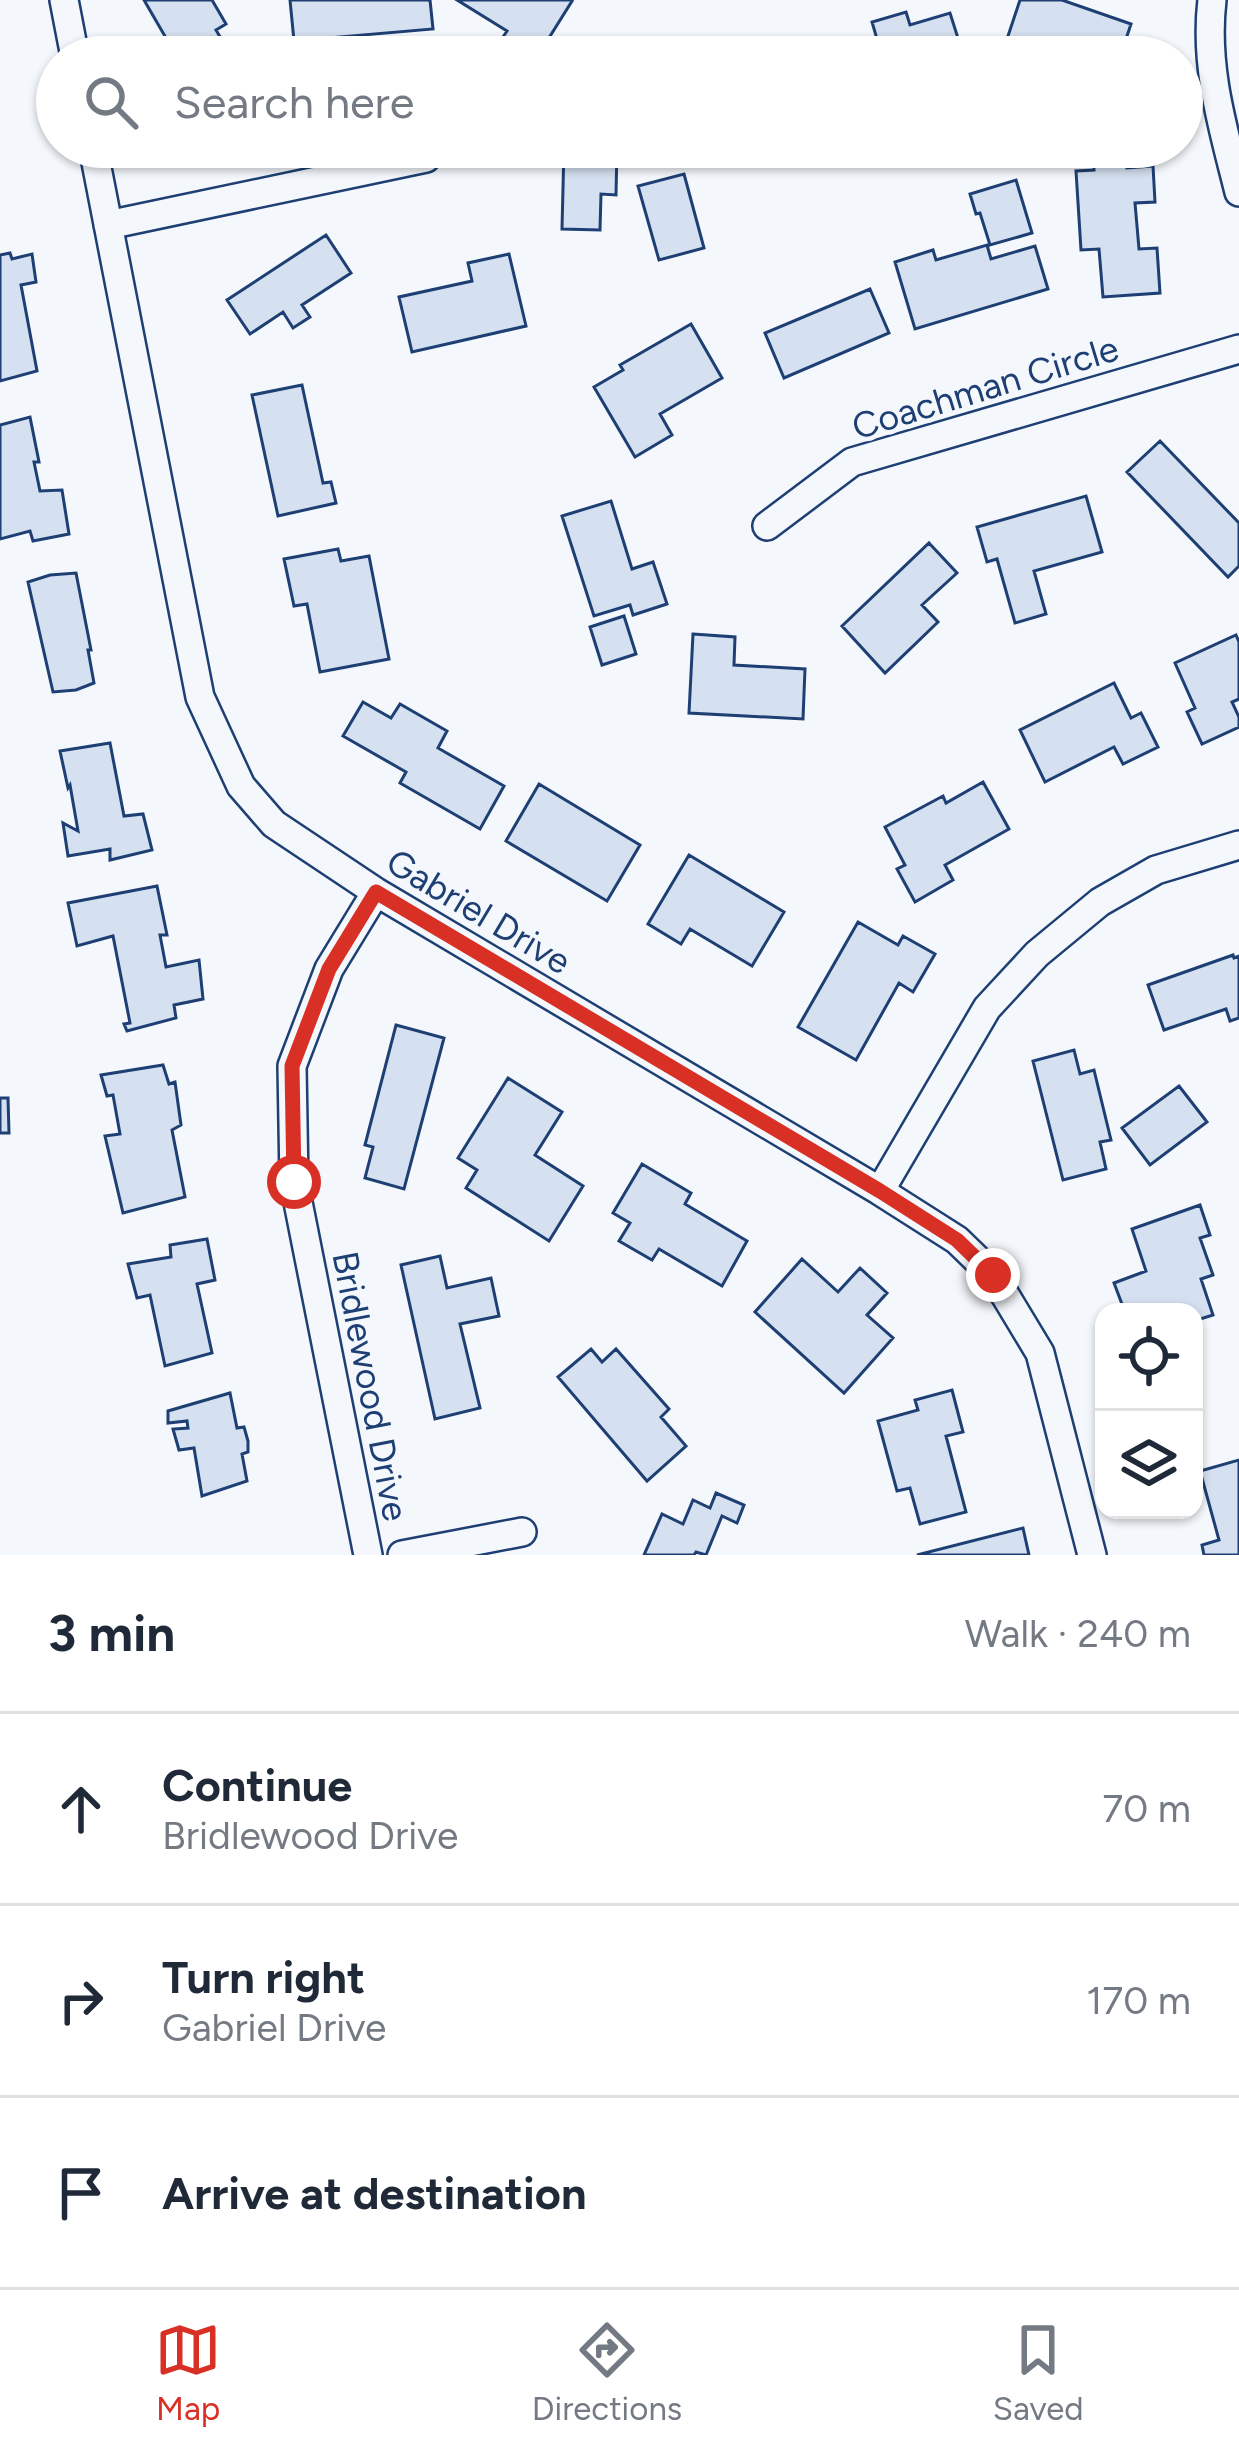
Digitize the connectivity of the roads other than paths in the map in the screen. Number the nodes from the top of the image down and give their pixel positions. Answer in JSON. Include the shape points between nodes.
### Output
{"nodes":[{"id":1,"x":64,"y":0,"type":"edge"},
{"id":2,"x":1212,"y":0,"type":"edge"},
{"id":3,"x":71,"y":36,"type":"edge"},
{"id":4,"x":97,"y":168,"type":"edge"},
{"id":5,"x":379,"y":168,"type":"edge"},
{"id":6,"x":1239,"y":192,"type":"edge"},
{"id":7,"x":108,"y":225,"type":"junction"},
{"id":8,"x":1239,"y":349,"type":"edge"},
{"id":9,"x":767,"y":526,"type":"dead end"},
{"id":10,"x":1239,"y":845,"type":"edge"},
{"id":11,"x":376,"y":892,"type":"junction"},
{"id":12,"x":880,"y":1191,"type":"junction"},
{"id":13,"x":522,"y":1532,"type":"dead end"},
{"id":14,"x":368,"y":1555,"type":"edge"},
{"id":15,"x":402,"y":1555,"type":"edge"},
{"id":16,"x":1092,"y":1555,"type":"edge"}],
"edges":[{"from":1,"to":3,"type":"street"},
{"from":2,"to":6,"type":"street","via":[[1212,84]]},
{"from":4,"to":7,"type":"street","name":"Gabriel Drive"},
{"from":5,"to":7,"type":"street"},
{"from":7,"to":11,"type":"street","name":"Gabriel Drive","via":[[200,697],[241,786],[274,824]]},
{"from":8,"to":9,"type":"street","name":"Coachman Circle","via":[[852,462]]},
{"from":10,"to":12,"type":"street","via":[[1156,870],[1100,902],[1037,954],[987,1008]]},
{"from":11,"to":12,"type":"street","name":"Gabriel Drive"},
{"from":11,"to":14,"type":"street","name":"Bridlewood Drive","via":[[329,969],[292,1066],[294,1182]]},
{"from":12,"to":16,"type":"street","name":"Gabriel Drive","via":[[957,1240],[993,1275],[1040,1354]]},
{"from":13,"to":15,"type":"street"}]}
